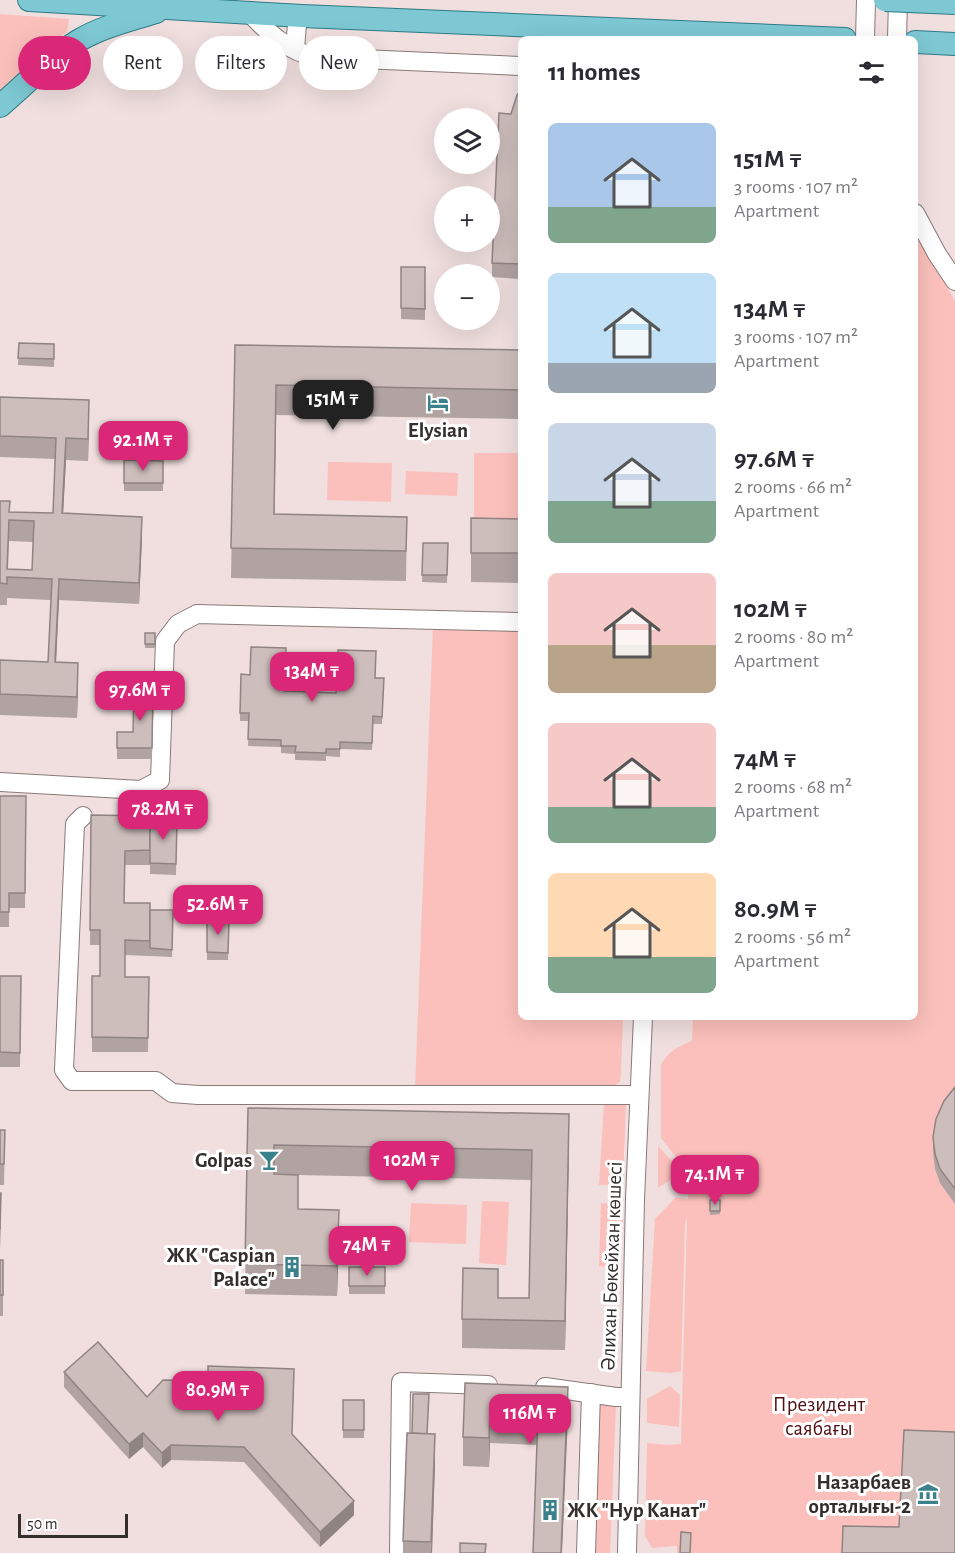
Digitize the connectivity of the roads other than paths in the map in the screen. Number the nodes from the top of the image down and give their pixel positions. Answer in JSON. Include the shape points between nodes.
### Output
{"nodes":[{"id":1,"x":29,"y":0,"type":"edge"},
{"id":2,"x":866,"y":0,"type":"edge"},
{"id":3,"x":885,"y":0,"type":"edge"},
{"id":4,"x":898,"y":0,"type":"edge"},
{"id":5,"x":955,"y":3,"type":"edge"},
{"id":6,"x":158,"y":5,"type":"edge"},
{"id":7,"x":250,"y":13,"type":"junction"},
{"id":8,"x":302,"y":15,"type":"junction"},
{"id":9,"x":786,"y":36,"type":"edge"},
{"id":10,"x":865,"y":36,"type":"edge"},
{"id":11,"x":897,"y":36,"type":"edge"},
{"id":12,"x":918,"y":42,"type":"edge"},
{"id":13,"x":955,"y":44,"type":"edge"},
{"id":14,"x":295,"y":49,"type":"junction"},
{"id":15,"x":518,"y":66,"type":"edge"},
{"id":16,"x":0,"y":106,"type":"edge"},
{"id":17,"x":918,"y":219,"type":"edge"},
{"id":18,"x":955,"y":281,"type":"edge"},
{"id":19,"x":518,"y":622,"type":"edge"},
{"id":20,"x":0,"y":783,"type":"edge"},
{"id":21,"x":83,"y":816,"type":"dead end"},
{"id":22,"x":643,"y":1020,"type":"edge"},
{"id":23,"x":639,"y":1095,"type":"junction"},
{"id":24,"x":508,"y":1386,"type":"edge"},
{"id":25,"x":531,"y":1387,"type":"edge"},
{"id":26,"x":591,"y":1393,"type":"junction"},
{"id":27,"x":630,"y":1397,"type":"junction"},
{"id":28,"x":399,"y":1553,"type":"edge"},
{"id":29,"x":586,"y":1553,"type":"edge"},
{"id":30,"x":627,"y":1553,"type":"edge"}],
"edges":[{"from":1,"to":6,"type":"main road"},
{"from":2,"to":10,"type":"street"},
{"from":3,"to":5,"type":"main road","bridge":true},
{"from":4,"to":11,"type":"street"},
{"from":6,"to":7,"type":"main road"},
{"from":6,"to":16,"type":"main road","via":[[78,41]]},
{"from":7,"to":8,"type":"main road"},
{"from":7,"to":14,"type":"street","via":[[276,39]]},
{"from":8,"to":9,"type":"main road"},
{"from":8,"to":14,"type":"street","via":[[297,24]]},
{"from":12,"to":13,"type":"main road"},
{"from":14,"to":15,"type":"street","via":[[316,57]]},
{"from":17,"to":18,"type":"street"},
{"from":19,"to":20,"type":"street","via":[[197,614],[178,624],[165,641],[160,780],[141,790]]},
{"from":21,"to":23,"type":"street","via":[[75,824],[64,1070],[72,1081],[156,1081],[172,1093],[198,1095]]},
{"from":22,"to":23,"type":"street","name":"Әлихан Бөкейхан көшесі"},
{"from":23,"to":27,"type":"street","name":"Әлихан Бөкейхан көшесі"},
{"from":24,"to":28,"type":"street","via":[[401,1382]]},
{"from":25,"to":26,"type":"street"},
{"from":26,"to":27,"type":"street"},
{"from":26,"to":29,"type":"street"},
{"from":27,"to":30,"type":"street","name":"Әлихан Бөкейхан көшесі"}]}
